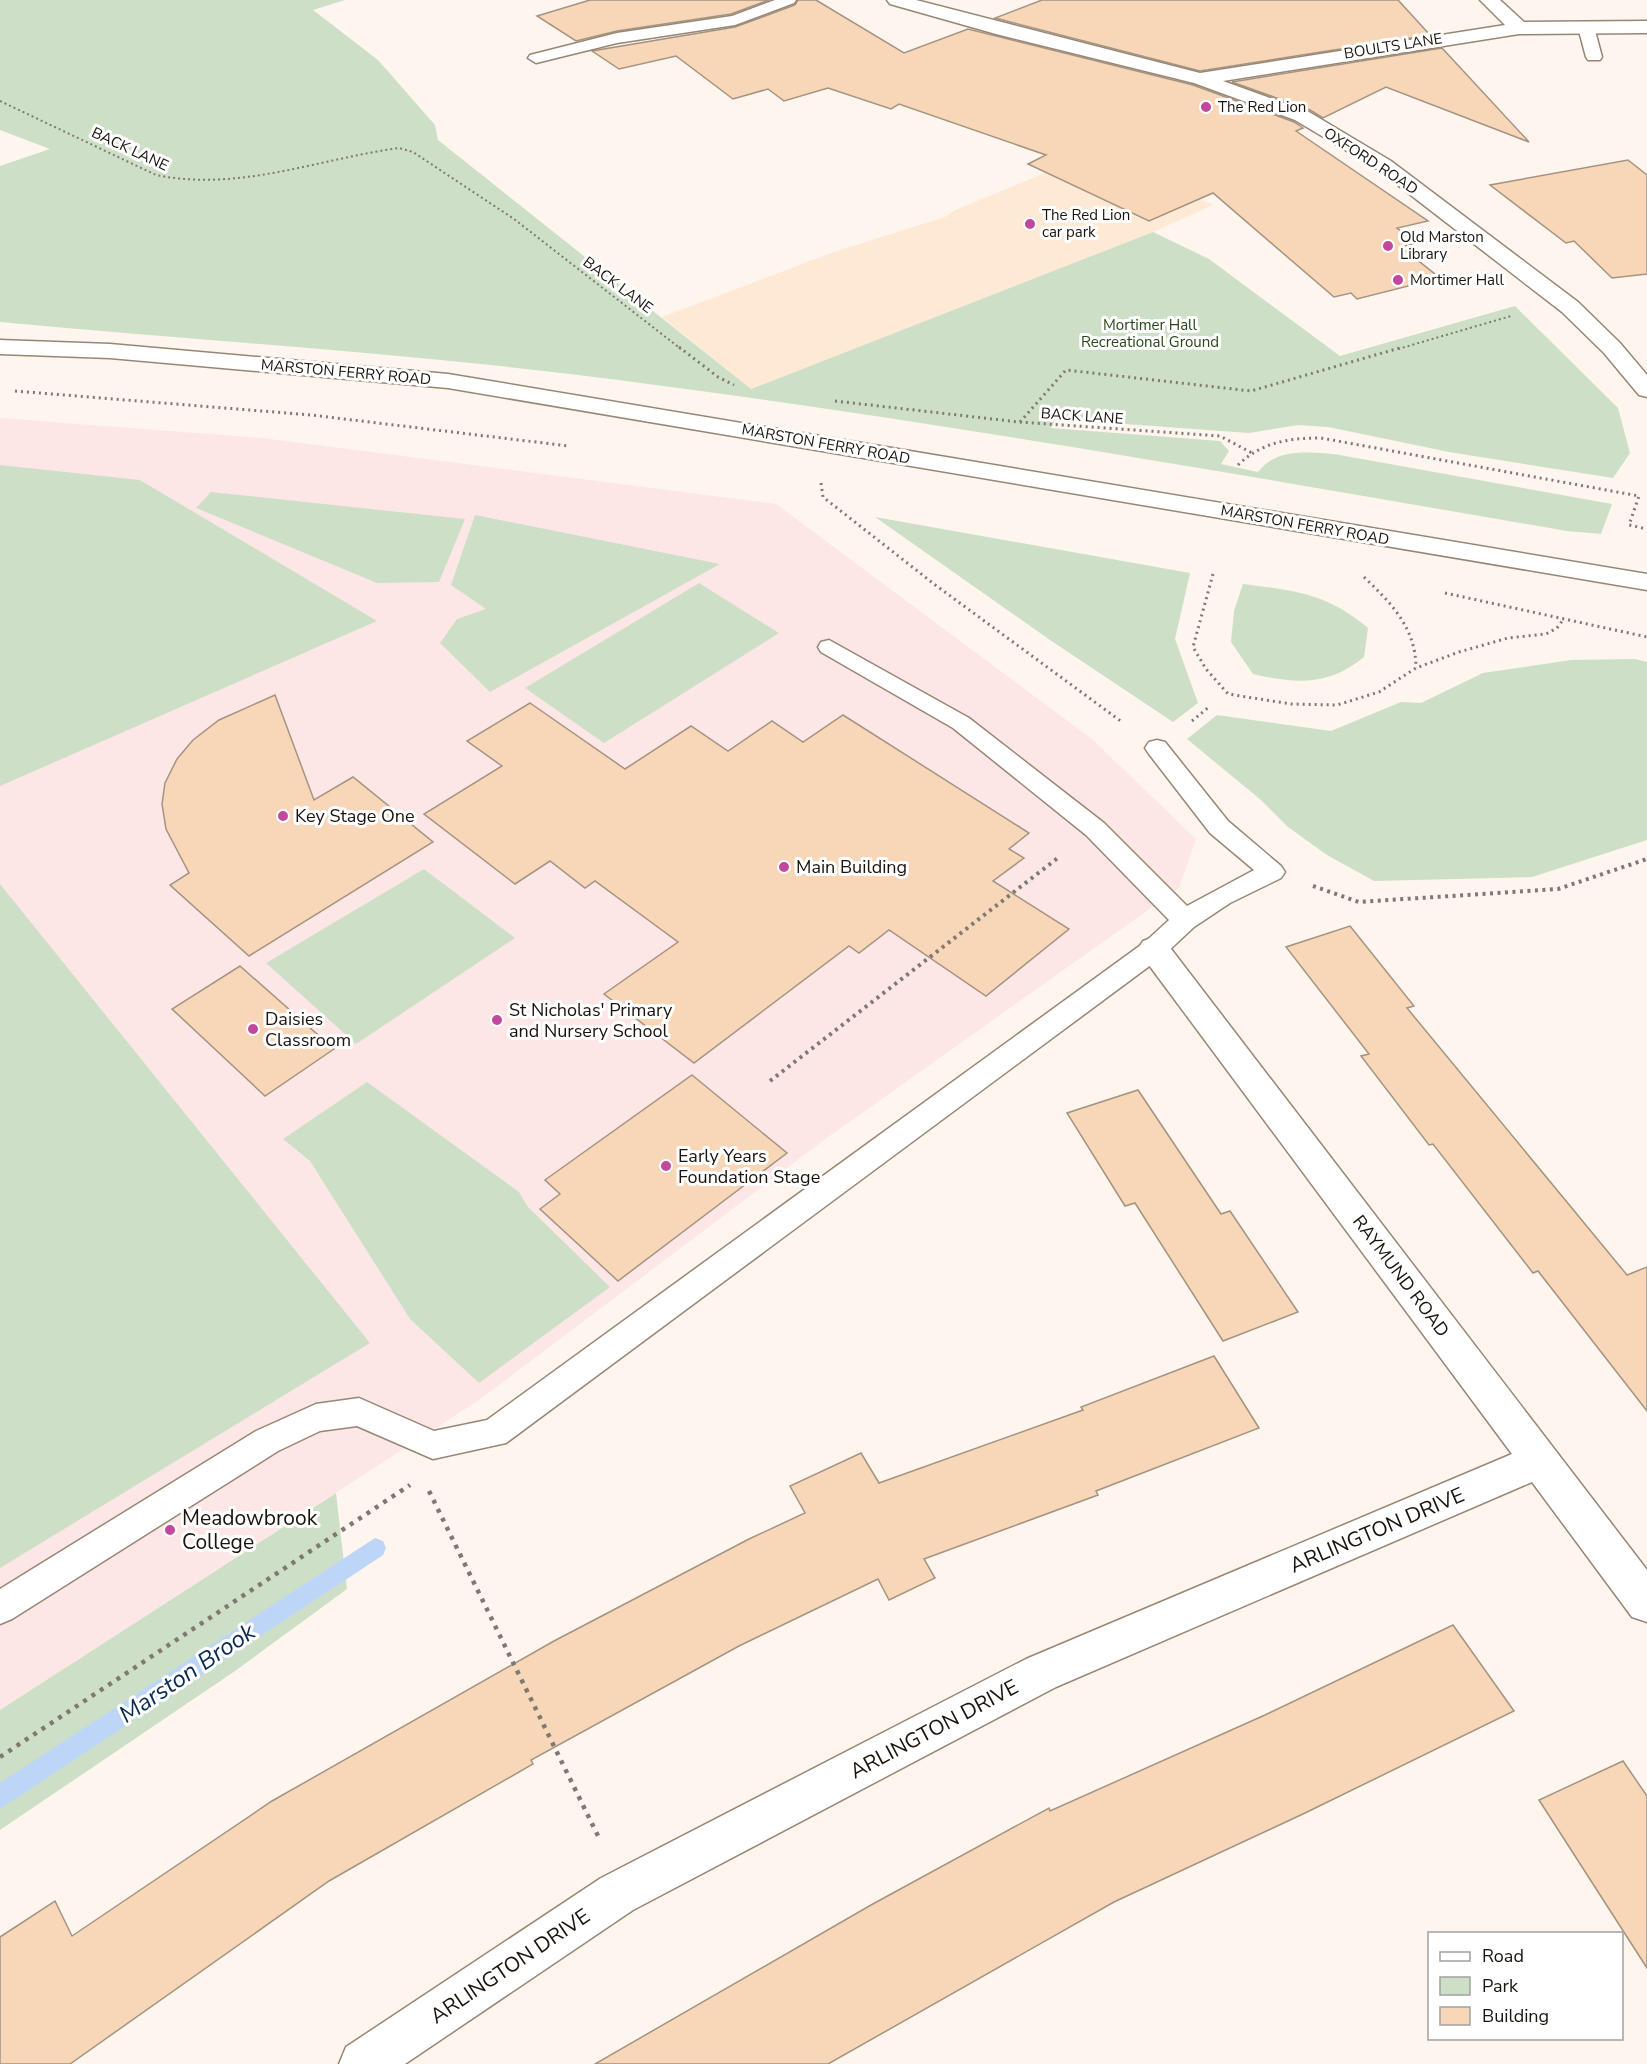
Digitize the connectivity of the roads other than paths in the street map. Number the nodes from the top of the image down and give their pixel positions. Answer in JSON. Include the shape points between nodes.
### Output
{"nodes":[{"id":1,"x":789,"y":0,"type":"edge"},
{"id":2,"x":896,"y":0,"type":"edge"},
{"id":3,"x":1489,"y":0,"type":"edge"},
{"id":4,"x":1586,"y":27,"type":"junction"},
{"id":5,"x":1647,"y":27,"type":"edge"},
{"id":6,"x":1519,"y":28,"type":"junction"},
{"id":7,"x":1594,"y":57,"type":"dead end"},
{"id":8,"x":536,"y":58,"type":"dead end"},
{"id":9,"x":1201,"y":79,"type":"junction"},
{"id":10,"x":0,"y":347,"type":"edge"},
{"id":11,"x":1647,"y":390,"type":"edge"},
{"id":12,"x":1647,"y":582,"type":"edge"},
{"id":13,"x":829,"y":647,"type":"dead end"},
{"id":14,"x":1157,"y":748,"type":"road end"},
{"id":15,"x":1185,"y":920,"type":"junction"},
{"id":16,"x":1154,"y":949,"type":"junction"},
{"id":17,"x":1540,"y":1460,"type":"junction"},
{"id":18,"x":1647,"y":1603,"type":"edge"},
{"id":19,"x":0,"y":1608,"type":"edge"},
{"id":20,"x":363,"y":2064,"type":"edge"}],
"edges":[{"from":1,"to":8,"type":"lane","via":[[735,20],[617,38]]},
{"from":2,"to":9,"type":"street","name":"OXFORD ROAD"},
{"from":3,"to":6,"type":"street"},
{"from":4,"to":5,"type":"street","name":"BOULTS LANE"},
{"from":4,"to":6,"type":"street","name":"BOULTS LANE"},
{"from":4,"to":7,"type":"lane"},
{"from":6,"to":9,"type":"street","name":"BOULTS LANE"},
{"from":9,"to":11,"type":"street","name":"OXFORD ROAD","via":[[1302,116],[1384,165],[1569,307],[1612,348]]},
{"from":10,"to":12,"type":"street","name":"MARSTON FERRY ROAD","via":[[110,351],[448,381]]},
{"from":13,"to":15,"type":"lane","via":[[961,723],[1095,829]]},
{"from":14,"to":15,"type":"lane","via":[[1219,827],[1272,872]]},
{"from":15,"to":16,"type":"lane"},
{"from":16,"to":17,"type":"street","name":"RAYMUND ROAD"},
{"from":16,"to":19,"type":"lane","via":[[495,1433],[433,1445],[359,1412],[316,1418],[267,1441]]},
{"from":17,"to":18,"type":"street","name":"RAYMUND ROAD"},
{"from":17,"to":20,"type":"street","name":"ARLINGTON DRIVE","via":[[1041,1673],[617,1894]]}]}
